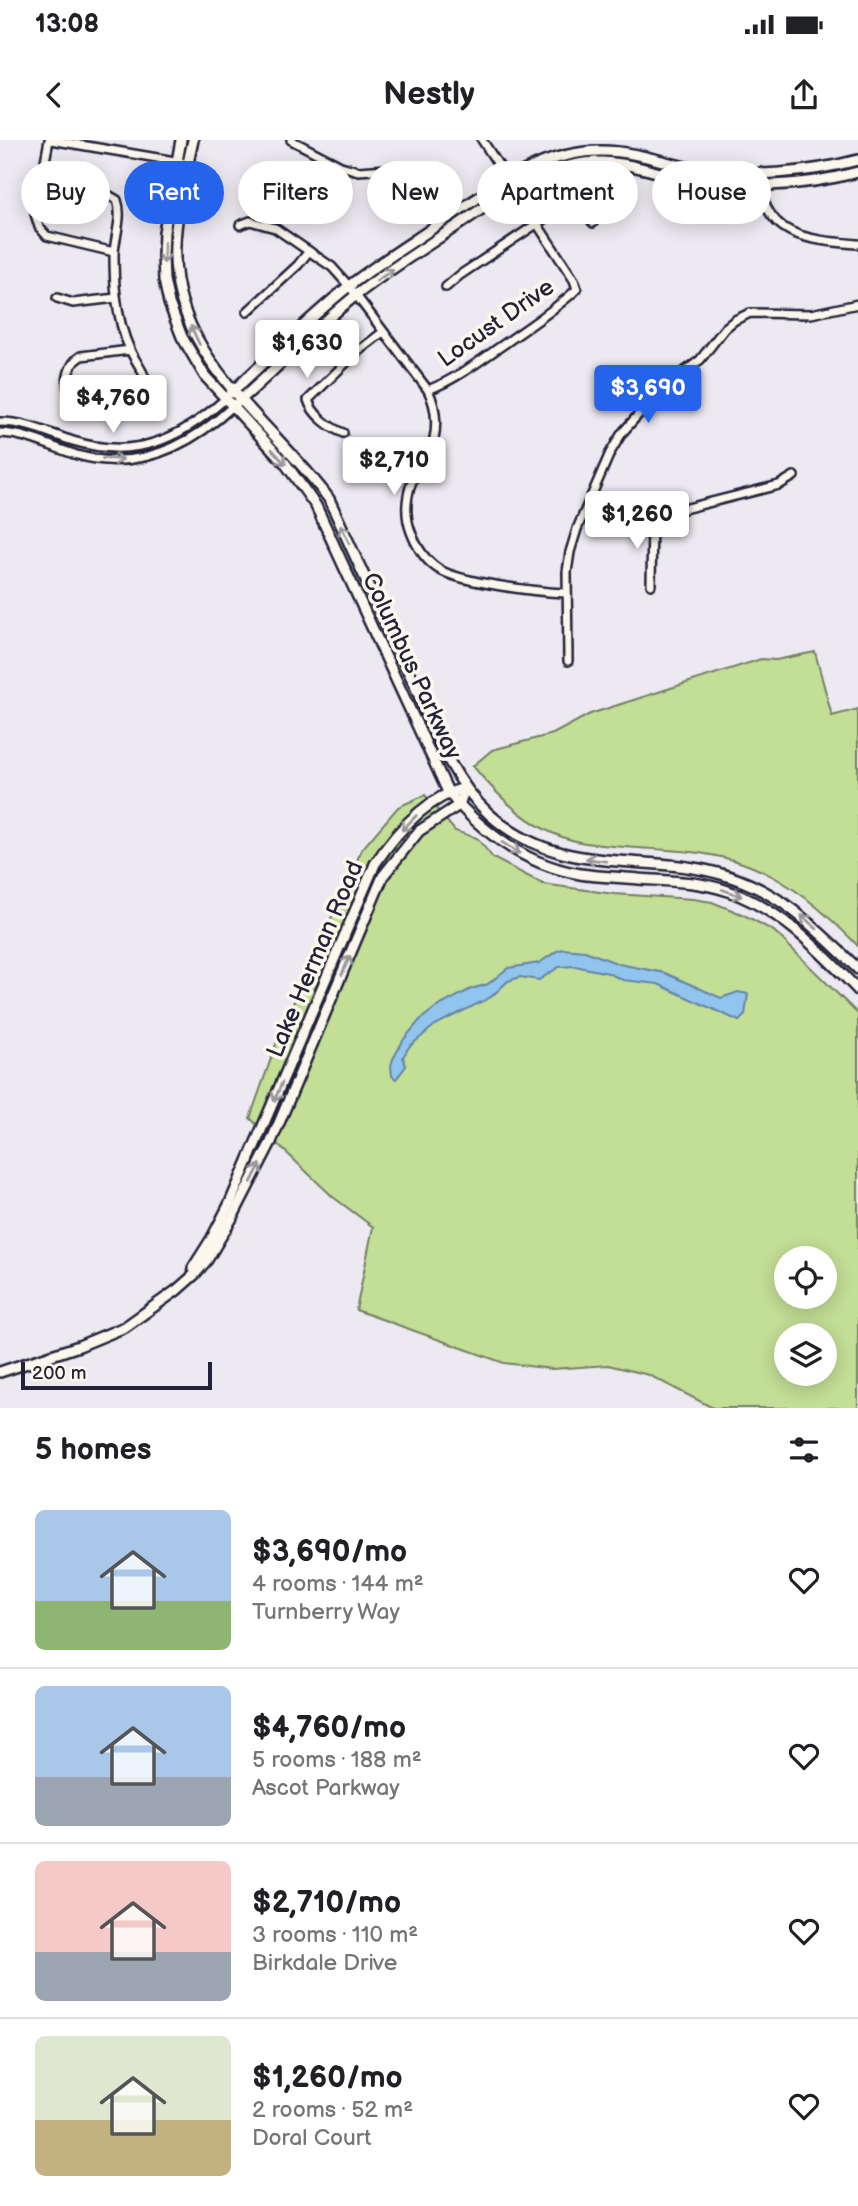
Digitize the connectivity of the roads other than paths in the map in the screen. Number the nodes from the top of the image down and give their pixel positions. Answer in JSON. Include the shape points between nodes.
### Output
{"nodes":[{"id":1,"x":50,"y":140,"type":"edge"},
{"id":2,"x":181,"y":140,"type":"edge"},
{"id":3,"x":193,"y":140,"type":"edge"},
{"id":4,"x":291,"y":140,"type":"edge"},
{"id":5,"x":482,"y":140,"type":"edge"},
{"id":6,"x":858,"y":160,"type":"edge"},
{"id":7,"x":46,"y":161,"type":"edge"},
{"id":8,"x":177,"y":161,"type":"joint"},
{"id":9,"x":188,"y":161,"type":"edge"},
{"id":10,"x":495,"y":161,"type":"edge"},
{"id":11,"x":545,"y":161,"type":"edge"},
{"id":12,"x":663,"y":161,"type":"edge"},
{"id":13,"x":367,"y":170,"type":"edge"},
{"id":14,"x":771,"y":172,"type":"edge"},
{"id":15,"x":858,"y":172,"type":"edge"},
{"id":16,"x":771,"y":183,"type":"edge"},
{"id":17,"x":110,"y":196,"type":"edge"},
{"id":18,"x":477,"y":199,"type":"edge"},
{"id":19,"x":477,"y":213,"type":"edge"},
{"id":20,"x":771,"y":216,"type":"edge"},
{"id":21,"x":37,"y":224,"type":"edge"},
{"id":22,"x":165,"y":224,"type":"edge"},
{"id":23,"x":178,"y":224,"type":"edge"},
{"id":24,"x":536,"y":224,"type":"joint"},
{"id":25,"x":240,"y":225,"type":"dead end"},
{"id":26,"x":858,"y":244,"type":"edge"},
{"id":27,"x":114,"y":251,"type":"junction"},
{"id":28,"x":309,"y":251,"type":"junction"},
{"id":29,"x":349,"y":286,"type":"junction"},
{"id":30,"x":446,"y":287,"type":"dead end"},
{"id":31,"x":356,"y":295,"type":"junction"},
{"id":32,"x":57,"y":298,"type":"dead end"},
{"id":33,"x":116,"y":298,"type":"junction"},
{"id":34,"x":858,"y":304,"type":"edge"},
{"id":35,"x":247,"y":312,"type":"dead end"},
{"id":36,"x":383,"y":332,"type":"junction"},
{"id":37,"x":130,"y":350,"type":"junction"},
{"id":38,"x":428,"y":390,"type":"junction"},
{"id":39,"x":234,"y":391,"type":"junction"},
{"id":40,"x":225,"y":399,"type":"junction"},
{"id":41,"x":242,"y":400,"type":"junction"},
{"id":42,"x":233,"y":407,"type":"junction"},
{"id":43,"x":0,"y":422,"type":"edge"},
{"id":44,"x":0,"y":433,"type":"edge"},
{"id":45,"x":342,"y":433,"type":"dead end"},
{"id":46,"x":794,"y":476,"type":"dead end"},
{"id":47,"x":590,"y":500,"type":"junction"},
{"id":48,"x":652,"y":517,"type":"junction"},
{"id":49,"x":651,"y":586,"type":"dead end"},
{"id":50,"x":566,"y":593,"type":"junction"},
{"id":51,"x":568,"y":661,"type":"dead end"},
{"id":52,"x":465,"y":788,"type":"junction"},
{"id":53,"x":448,"y":792,"type":"junction"},
{"id":54,"x":459,"y":805,"type":"junction"},
{"id":55,"x":858,"y":970,"type":"edge"},
{"id":56,"x":858,"y":989,"type":"edge"},
{"id":57,"x":177,"y":1290,"type":"junction"},
{"id":58,"x":0,"y":1372,"type":"edge"}],
"edges":[{"from":1,"to":7,"type":"street"},
{"from":1,"to":8,"type":"street"},
{"from":2,"to":8,"type":"main road","name":"Columbus Parkway"},
{"from":3,"to":9,"type":"main road","name":"Columbus Parkway"},
{"from":4,"to":13,"type":"street","via":[[341,166]]},
{"from":5,"to":10,"type":"street","name":"Locust Drive"},
{"from":6,"to":14,"type":"main road"},
{"from":11,"to":12,"type":"main road","via":[[600,151]]},
{"from":15,"to":16,"type":"main road"},
{"from":17,"to":27,"type":"street","via":[[119,209]]},
{"from":18,"to":29,"type":"main road"},
{"from":31,"to":19,"type":"main road","one_way":true},
{"from":20,"to":26,"type":"street","via":[[787,230],[827,242]]},
{"from":21,"to":27,"type":"street","via":[[56,239]]},
{"from":22,"to":40,"type":"main road","name":"Columbus Parkway","one_way":true,"via":[[164,280],[169,303],[193,359]]},
{"from":39,"to":23,"type":"main road","name":"Columbus Parkway","one_way":true,"via":[[201,350],[181,302],[176,279]]},
{"from":24,"to":30,"type":"street"},
{"from":24,"to":38,"type":"street","name":"Locust Drive","via":[[577,289],[464,371]]},
{"from":25,"to":28,"type":"street","via":[[250,221],[266,224]]},
{"from":27,"to":33,"type":"street"},
{"from":28,"to":29,"type":"street"},
{"from":28,"to":35,"type":"street"},
{"from":29,"to":31,"type":"street"},
{"from":29,"to":39,"type":"main road"},
{"from":31,"to":36,"type":"street"},
{"from":31,"to":41,"type":"main road"},
{"from":32,"to":33,"type":"street","via":[[73,303]]},
{"from":33,"to":37,"type":"street"},
{"from":34,"to":47,"type":"street","via":[[811,314],[750,313],[725,328],[699,360],[663,387],[622,433]]},
{"from":36,"to":38,"type":"street"},
{"from":36,"to":45,"type":"street","via":[[308,400],[325,422]]},
{"from":37,"to":37,"type":"street","via":[[75,360],[67,374],[70,397],[78,408],[132,407],[142,400],[146,381]]},
{"from":38,"to":50,"type":"street","via":[[435,435],[415,475],[407,509],[420,552],[448,574]]},
{"from":39,"to":40,"type":"main road"},
{"from":39,"to":41,"type":"main road","name":"Columbus Parkway"},
{"from":40,"to":42,"type":"main road","name":"Columbus Parkway"},
{"from":40,"to":43,"type":"street","via":[[181,433],[125,449],[85,445],[33,427]]},
{"from":41,"to":42,"type":"main road"},
{"from":52,"to":41,"type":"main road","name":"Columbus Parkway","one_way":true,"via":[[329,499],[310,472]]},
{"from":44,"to":42,"type":"street","one_way":true,"via":[[90,458],[127,460],[184,443]]},
{"from":42,"to":53,"type":"main road","name":"Columbus Parkway","one_way":true,"via":[[285,463],[316,506]]},
{"from":46,"to":48,"type":"street","via":[[779,485]]},
{"from":47,"to":48,"type":"street","via":[[634,516]]},
{"from":47,"to":50,"type":"street","via":[[570,552]]},
{"from":48,"to":49,"type":"street"},
{"from":50,"to":51,"type":"street"},
{"from":52,"to":53,"type":"main road","name":"Lake Herman Road"},
{"from":52,"to":54,"type":"main road"},
{"from":55,"to":52,"type":"main road","name":"Columbus Parkway","one_way":true,"via":[[790,906],[750,884],[713,872],[557,853],[504,826]]},
{"from":53,"to":54,"type":"main road","name":"Columbus Parkway"},
{"from":53,"to":57,"type":"main road","name":"Lake Herman Road","one_way":true,"via":[[404,827],[375,864],[230,1203]]},
{"from":54,"to":56,"type":"main road","name":"Columbus Parkway","one_way":true,"via":[[492,835],[545,865],[580,874],[707,885],[752,901],[787,922]]},
{"from":57,"to":54,"type":"main road","name":"Lake Herman Road","one_way":true,"via":[[221,1238],[271,1142],[383,876],[419,831]]},
{"from":57,"to":58,"type":"main road","name":"Lake Herman Road","via":[[111,1334]]}]}
